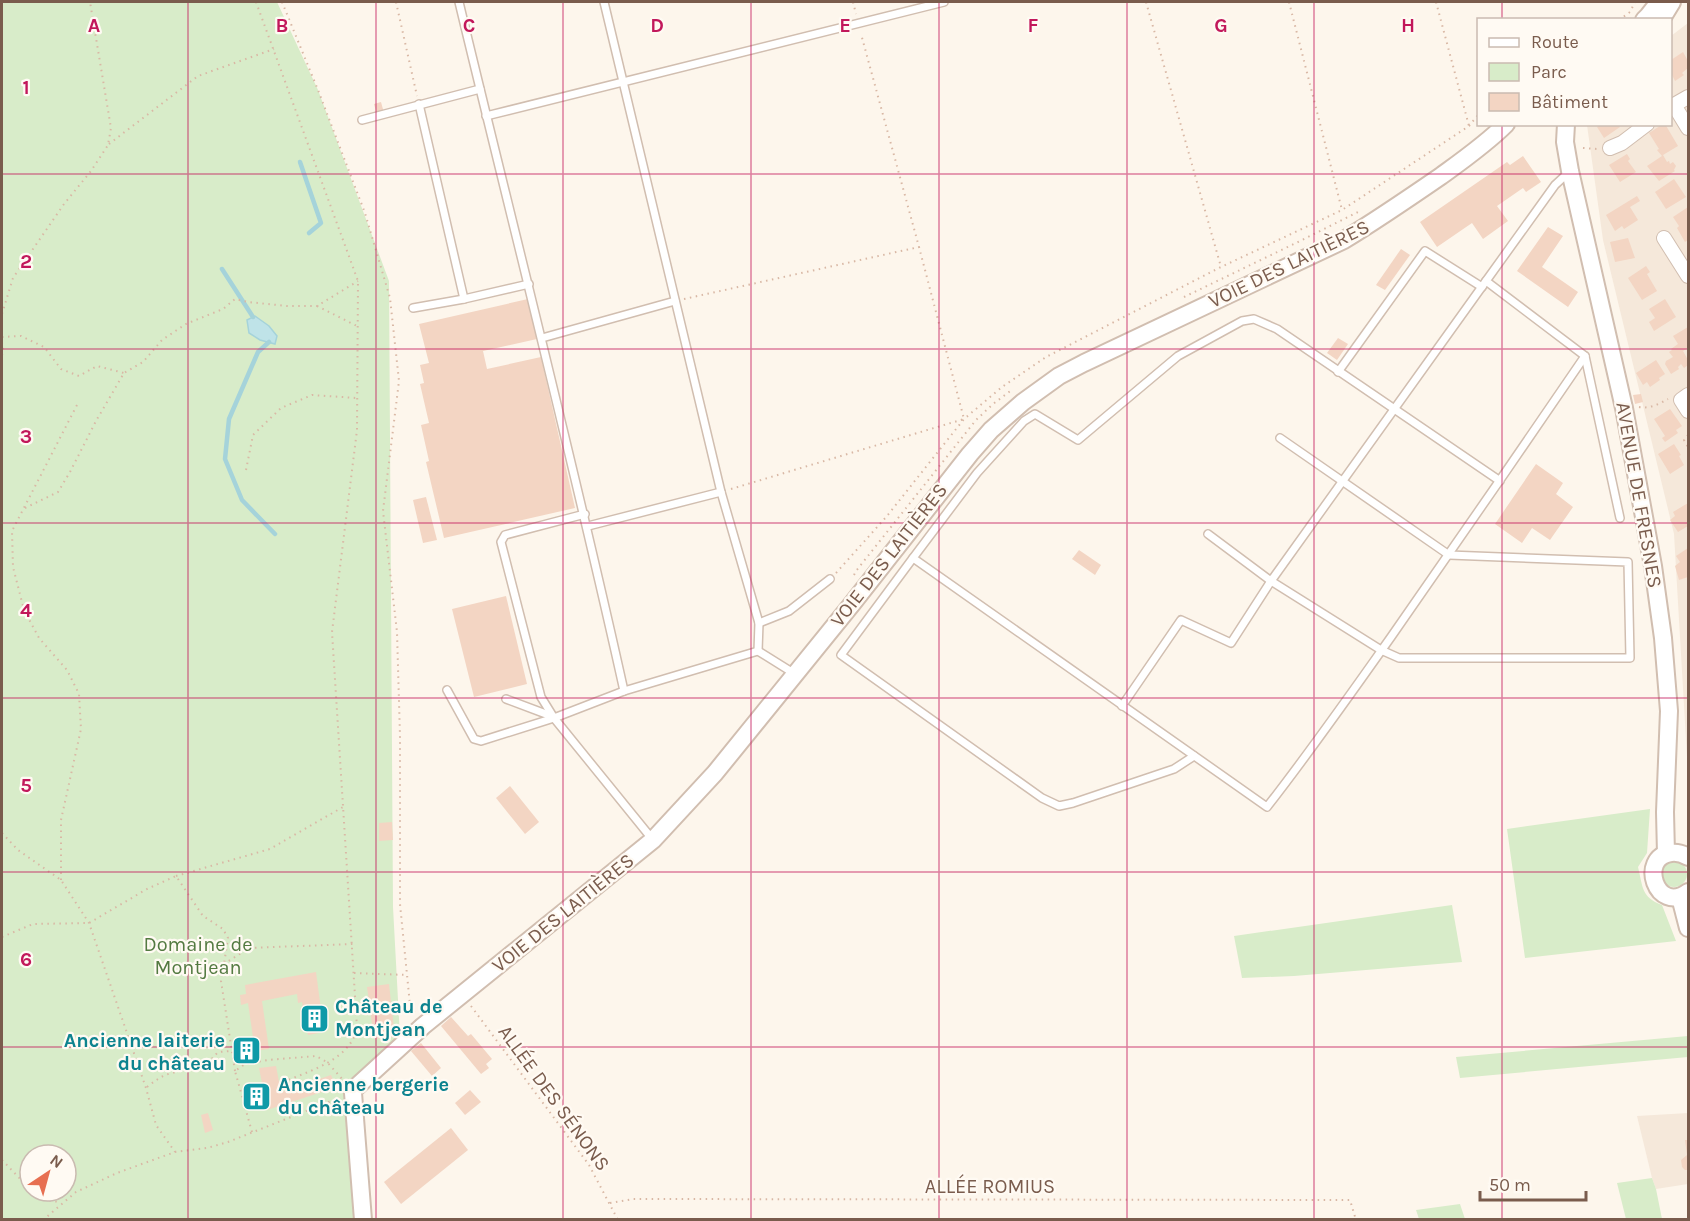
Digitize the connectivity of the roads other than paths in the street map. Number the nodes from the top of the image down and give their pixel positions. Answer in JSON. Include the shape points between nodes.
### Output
{"nodes":[{"id":1,"x":459,"y":2,"type":"edge"},
{"id":2,"x":604,"y":2,"type":"edge"},
{"id":3,"x":945,"y":2,"type":"edge"},
{"id":4,"x":1659,"y":2,"type":"edge"},
{"id":5,"x":1672,"y":2,"type":"edge"},
{"id":6,"x":1646,"y":18,"type":"edge"},
{"id":7,"x":1662,"y":18,"type":"edge"},
{"id":8,"x":624,"y":81,"type":"junction"},
{"id":9,"x":480,"y":89,"type":"junction"},
{"id":10,"x":1689,"y":98,"type":"edge"},
{"id":11,"x":419,"y":104,"type":"junction"},
{"id":12,"x":1672,"y":106,"type":"edge"},
{"id":13,"x":486,"y":116,"type":"junction"},
{"id":14,"x":362,"y":120,"type":"dead end"},
{"id":15,"x":1504,"y":126,"type":"edge"},
{"id":16,"x":1556,"y":126,"type":"edge"},
{"id":17,"x":1567,"y":126,"type":"edge"},
{"id":18,"x":1644,"y":126,"type":"edge"},
{"id":19,"x":1689,"y":128,"type":"edge"},
{"id":20,"x":1572,"y":145,"type":"junction"},
{"id":21,"x":1610,"y":148,"type":"road end"},
{"id":22,"x":1570,"y":171,"type":"junction"},
{"id":23,"x":1664,"y":238,"type":"dead end"},
{"id":24,"x":1689,"y":276,"type":"edge"},
{"id":25,"x":529,"y":284,"type":"junction"},
{"id":26,"x":1484,"y":284,"type":"junction"},
{"id":27,"x":464,"y":299,"type":"junction"},
{"id":28,"x":675,"y":301,"type":"junction"},
{"id":29,"x":412,"y":308,"type":"dead end"},
{"id":30,"x":542,"y":338,"type":"junction"},
{"id":31,"x":1585,"y":356,"type":"junction"},
{"id":32,"x":1338,"y":372,"type":"junction"},
{"id":33,"x":1393,"y":410,"type":"junction"},
{"id":34,"x":1280,"y":438,"type":"dead end"},
{"id":35,"x":1500,"y":481,"type":"junction"},
{"id":36,"x":1342,"y":482,"type":"junction"},
{"id":37,"x":721,"y":492,"type":"junction"},
{"id":38,"x":585,"y":514,"type":"junction"},
{"id":39,"x":1620,"y":518,"type":"dead end"},
{"id":40,"x":588,"y":526,"type":"junction"},
{"id":41,"x":1208,"y":534,"type":"dead end"},
{"id":42,"x":1449,"y":555,"type":"junction"},
{"id":43,"x":913,"y":558,"type":"junction"},
{"id":44,"x":830,"y":579,"type":"dead end"},
{"id":45,"x":1271,"y":581,"type":"junction"},
{"id":46,"x":759,"y":622,"type":"junction"},
{"id":47,"x":1381,"y":650,"type":"junction"},
{"id":48,"x":758,"y":651,"type":"junction"},
{"id":49,"x":795,"y":674,"type":"junction"},
{"id":50,"x":447,"y":690,"type":"dead end"},
{"id":51,"x":624,"y":691,"type":"junction"},
{"id":52,"x":506,"y":699,"type":"dead end"},
{"id":53,"x":1122,"y":706,"type":"junction"},
{"id":54,"x":554,"y":718,"type":"junction"},
{"id":55,"x":1194,"y":756,"type":"junction"},
{"id":56,"x":653,"y":840,"type":"junction"},
{"id":57,"x":1666,"y":854,"type":"junction"},
{"id":58,"x":1689,"y":857,"type":"edge"},
{"id":59,"x":1684,"y":894,"type":"edge"},
{"id":60,"x":1689,"y":928,"type":"edge"},
{"id":61,"x":363,"y":1220,"type":"edge"}],
"edges":[{"from":1,"to":9,"type":"lane"},
{"from":2,"to":8,"type":"lane"},
{"from":3,"to":8,"type":"lane"},
{"from":4,"to":6,"type":"street"},
{"from":5,"to":7,"type":"street"},
{"from":8,"to":13,"type":"lane"},
{"from":8,"to":28,"type":"lane"},
{"from":9,"to":11,"type":"lane"},
{"from":9,"to":13,"type":"lane"},
{"from":10,"to":12,"type":"street"},
{"from":11,"to":14,"type":"lane"},
{"from":11,"to":27,"type":"lane"},
{"from":12,"to":19,"type":"street"},
{"from":13,"to":25,"type":"lane"},
{"from":15,"to":49,"type":"street","name":"VOIE DES LAITIÈRES","via":[[1458,163],[1344,240],[1084,363],[1023,402],[970,454]]},
{"from":16,"to":20,"type":"street","name":"AVENUE DE FRESNES"},
{"from":17,"to":20,"type":"street","name":"AVENUE DE FRESNES"},
{"from":18,"to":21,"type":"street"},
{"from":20,"to":22,"type":"street","name":"AVENUE DE FRESNES"},
{"from":22,"to":26,"type":"lane","via":[[1555,185]]},
{"from":22,"to":57,"type":"street","name":"AVENUE DE FRESNES","via":[[1624,408],[1653,566],[1669,711]]},
{"from":23,"to":24,"type":"street"},
{"from":25,"to":27,"type":"lane"},
{"from":25,"to":30,"type":"lane"},
{"from":26,"to":31,"type":"lane"},
{"from":26,"to":32,"type":"lane","via":[[1425,250]]},
{"from":26,"to":33,"type":"lane"},
{"from":27,"to":29,"type":"lane"},
{"from":28,"to":30,"type":"lane"},
{"from":28,"to":37,"type":"lane"},
{"from":30,"to":38,"type":"lane"},
{"from":31,"to":35,"type":"lane"},
{"from":31,"to":39,"type":"lane"},
{"from":32,"to":33,"type":"lane"},
{"from":32,"to":43,"type":"lane","via":[[1277,329],[1254,319],[1242,321],[1178,356],[1078,440],[1035,414],[1024,421],[977,473]]},
{"from":33,"to":35,"type":"lane"},
{"from":33,"to":36,"type":"lane"},
{"from":34,"to":36,"type":"lane"},
{"from":35,"to":42,"type":"lane"},
{"from":36,"to":42,"type":"lane"},
{"from":36,"to":45,"type":"lane"},
{"from":37,"to":40,"type":"lane"},
{"from":37,"to":46,"type":"lane"},
{"from":38,"to":40,"type":"lane"},
{"from":38,"to":54,"type":"lane","via":[[505,535],[501,542],[541,697]]},
{"from":40,"to":51,"type":"lane"},
{"from":41,"to":45,"type":"lane"},
{"from":42,"to":47,"type":"lane"},
{"from":42,"to":47,"type":"lane","via":[[1628,562],[1630,658],[1399,658]]},
{"from":43,"to":53,"type":"lane"},
{"from":43,"to":55,"type":"lane","via":[[841,655],[1042,798],[1059,806],[1073,803],[1174,769]]},
{"from":44,"to":46,"type":"lane","via":[[789,611]]},
{"from":45,"to":47,"type":"lane"},
{"from":45,"to":53,"type":"lane","via":[[1231,643],[1181,620]]},
{"from":46,"to":48,"type":"lane"},
{"from":47,"to":55,"type":"lane","via":[[1267,807]]},
{"from":48,"to":49,"type":"lane"},
{"from":48,"to":51,"type":"lane"},
{"from":49,"to":56,"type":"street","name":"VOIE DES LAITIÈRES","via":[[715,773]]},
{"from":50,"to":54,"type":"lane","via":[[474,739],[481,741]]},
{"from":51,"to":54,"type":"lane"},
{"from":52,"to":54,"type":"lane"},
{"from":53,"to":55,"type":"lane"},
{"from":54,"to":56,"type":"lane"},
{"from":56,"to":61,"type":"street","name":"VOIE DES LAITIÈRES","via":[[423,1026],[354,1091]]},
{"from":57,"to":58,"type":"street"},
{"from":57,"to":59,"type":"street","via":[[1655,865],[1653,879],[1665,895]]},
{"from":59,"to":60,"type":"street"}]}
